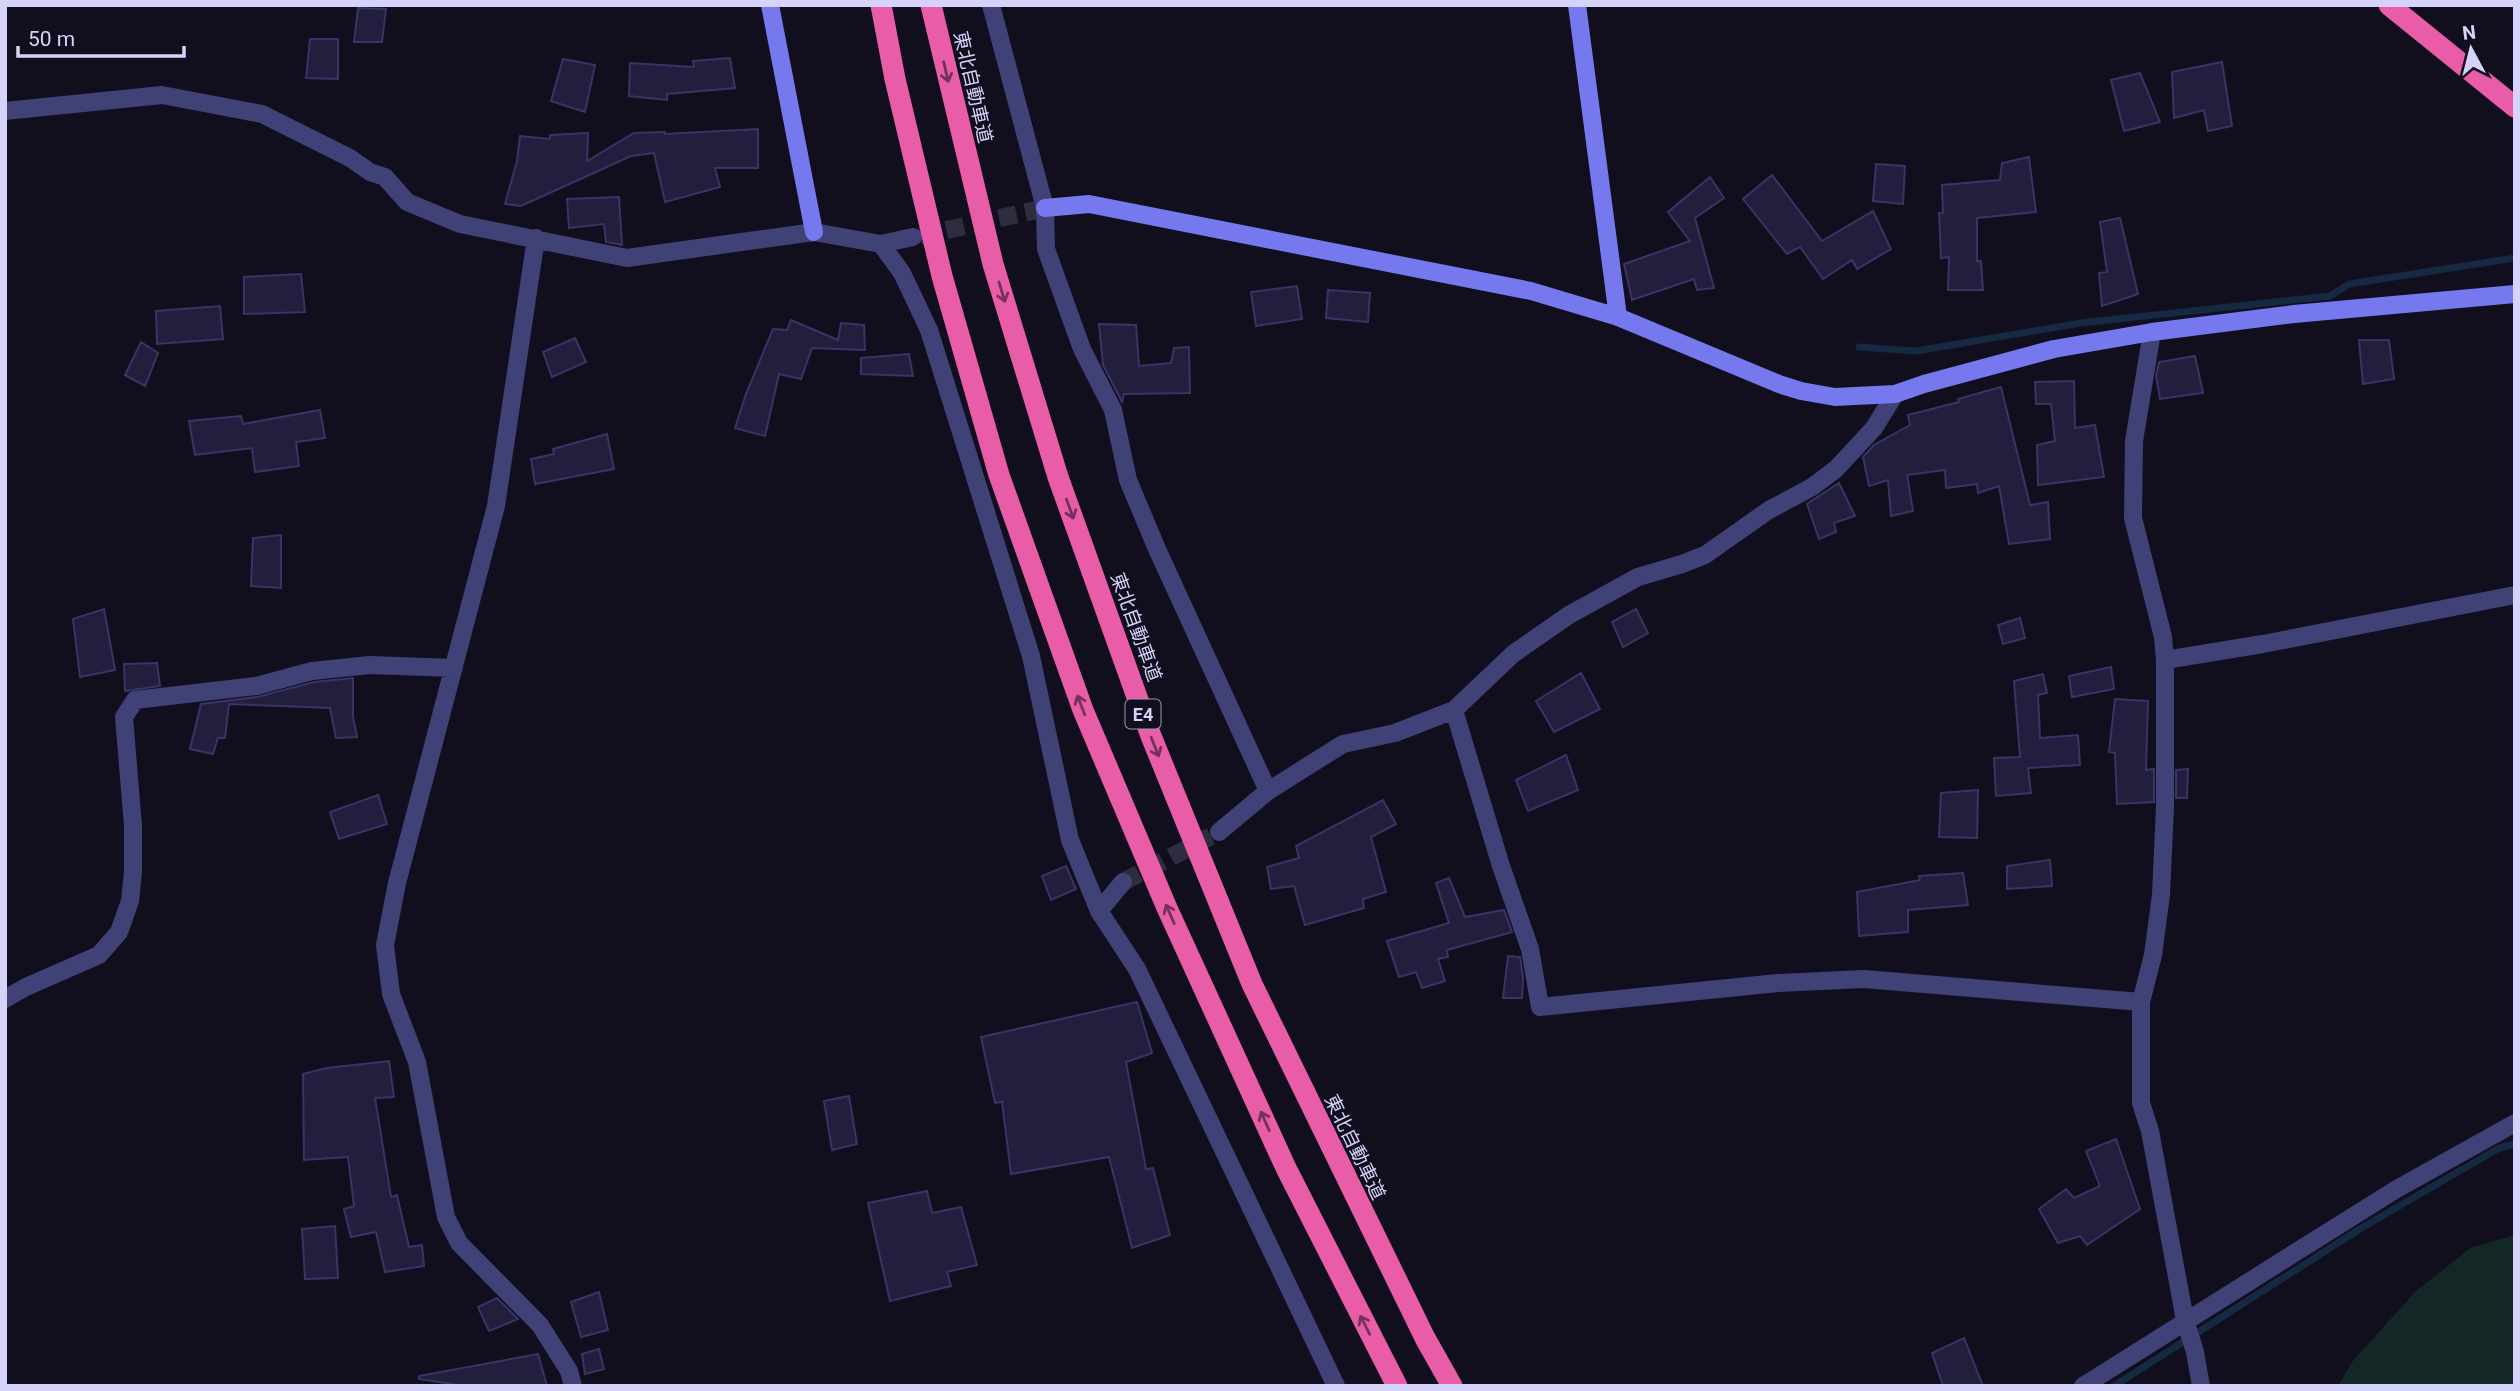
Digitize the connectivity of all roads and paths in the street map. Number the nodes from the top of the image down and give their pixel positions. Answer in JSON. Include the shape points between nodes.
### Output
{"nodes":[{"id":1,"x":770,"y":5,"type":"edge"},
{"id":2,"x":881,"y":5,"type":"edge"},
{"id":3,"x":931,"y":5,"type":"edge"},
{"id":4,"x":991,"y":5,"type":"edge"},
{"id":5,"x":1577,"y":5,"type":"edge"},
{"id":6,"x":2389,"y":5,"type":"edge"},
{"id":7,"x":2515,"y":107,"type":"edge"},
{"id":8,"x":5,"y":111,"type":"edge"},
{"id":9,"x":1045,"y":208,"type":"junction"},
{"id":10,"x":814,"y":232,"type":"junction"},
{"id":11,"x":913,"y":237,"type":"tunnel mouth"},
{"id":12,"x":536,"y":238,"type":"junction"},
{"id":13,"x":881,"y":244,"type":"junction"},
{"id":14,"x":2515,"y":294,"type":"edge"},
{"id":15,"x":1618,"y":317,"type":"junction"},
{"id":16,"x":2152,"y":332,"type":"junction"},
{"id":17,"x":1895,"y":394,"type":"junction"},
{"id":18,"x":2515,"y":595,"type":"edge"},
{"id":19,"x":2165,"y":660,"type":"junction"},
{"id":20,"x":454,"y":668,"type":"junction"},
{"id":21,"x":1454,"y":710,"type":"junction"},
{"id":22,"x":1268,"y":790,"type":"junction"},
{"id":23,"x":1219,"y":832,"type":"tunnel mouth"},
{"id":24,"x":1123,"y":882,"type":"tunnel mouth"},
{"id":25,"x":1099,"y":911,"type":"junction"},
{"id":26,"x":5,"y":999,"type":"edge"},
{"id":27,"x":2141,"y":1002,"type":"junction"},
{"id":28,"x":2515,"y":1123,"type":"edge"},
{"id":29,"x":2189,"y":1331,"type":"junction"},
{"id":30,"x":573,"y":1386,"type":"edge"},
{"id":31,"x":1336,"y":1386,"type":"edge"},
{"id":32,"x":1397,"y":1386,"type":"edge"},
{"id":33,"x":1452,"y":1386,"type":"edge"},
{"id":34,"x":2083,"y":1386,"type":"edge"},
{"id":35,"x":2201,"y":1386,"type":"edge"}],
"edges":[{"from":1,"to":10,"type":"street"},
{"from":32,"to":2,"type":"highway","one_way":true,"via":[[1286,1168],[1083,710],[999,475],[943,276]]},
{"from":3,"to":33,"type":"highway","name":"東北自動車道","number":"E4","one_way":true,"via":[[993,264],[1058,477],[1151,736],[1252,984],[1424,1338]]},
{"from":4,"to":9,"type":"street"},
{"from":5,"to":15,"type":"street"},
{"from":6,"to":7,"type":"highway"},
{"from":8,"to":12,"type":"street","via":[[162,95],[262,114],[385,177],[407,202],[460,224]]},
{"from":9,"to":15,"type":"street","via":[[1089,204],[1531,291]]},
{"from":9,"to":22,"type":"street","via":[[1046,249],[1082,349],[1113,410],[1128,480]]},
{"from":10,"to":12,"type":"street","via":[[627,258]]},
{"from":10,"to":13,"type":"street"},
{"from":11,"to":13,"type":"street"},
{"from":12,"to":20,"type":"street","via":[[496,506]]},
{"from":13,"to":25,"type":"street","via":[[902,272],[929,330],[1031,656],[1070,840]]},
{"from":14,"to":16,"type":"street"},
{"from":15,"to":17,"type":"street","via":[[1801,391],[1835,397]]},
{"from":16,"to":17,"type":"street","via":[[2054,349]]},
{"from":16,"to":19,"type":"street","via":[[2134,441],[2133,518]]},
{"from":17,"to":21,"type":"street","via":[[1874,428],[1836,469],[1812,487],[1769,510],[1705,555],[1638,577],[1569,615],[1513,654]]},
{"from":18,"to":19,"type":"street"},
{"from":19,"to":27,"type":"street","via":[[2161,895]]},
{"from":20,"to":26,"type":"street","via":[[370,665],[312,671],[256,686],[135,701],[124,717],[133,872],[130,901],[119,932],[99,955]]},
{"from":20,"to":30,"type":"street","via":[[385,945],[391,994],[416,1062],[446,1217],[460,1243],[540,1325],[569,1371]]},
{"from":21,"to":22,"type":"street","via":[[1395,733],[1343,744]]},
{"from":21,"to":27,"type":"street","via":[[1530,949],[1540,1007],[1864,979]]},
{"from":22,"to":23,"type":"street"},
{"from":24,"to":25,"type":"street"},
{"from":25,"to":31,"type":"street","via":[[1137,969]]},
{"from":27,"to":29,"type":"street","via":[[2141,1103]]},
{"from":28,"to":29,"type":"street","via":[[2395,1189]]},
{"from":29,"to":34,"type":"street"},
{"from":29,"to":35,"type":"street"}]}
